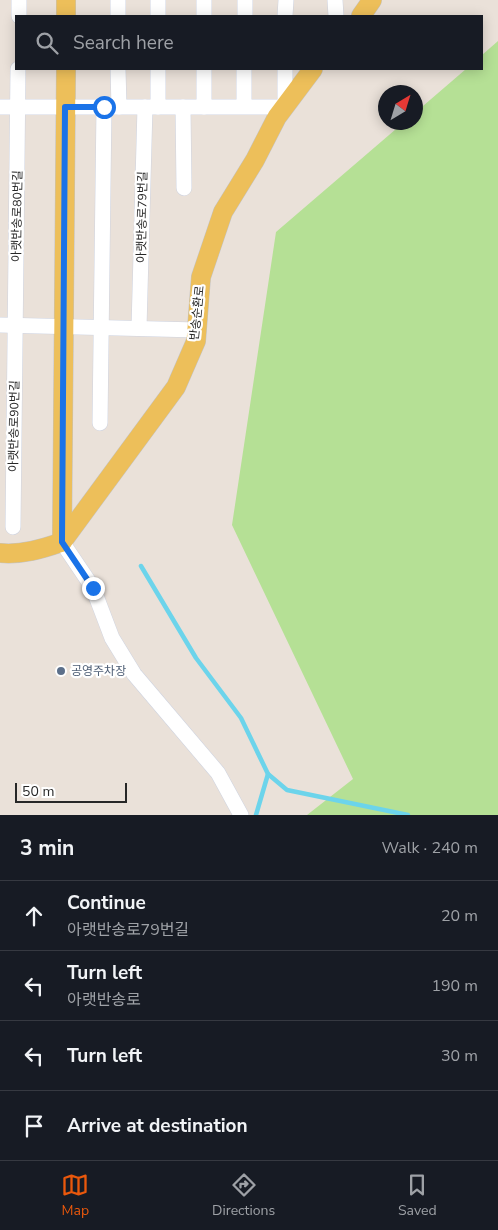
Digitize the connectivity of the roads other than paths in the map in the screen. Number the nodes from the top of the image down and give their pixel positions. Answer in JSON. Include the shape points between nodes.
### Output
{"nodes":[{"id":1,"x":19,"y":0,"type":"edge"},
{"id":2,"x":66,"y":0,"type":"edge"},
{"id":3,"x":118,"y":0,"type":"edge"},
{"id":4,"x":158,"y":0,"type":"edge"},
{"id":5,"x":204,"y":0,"type":"edge"},
{"id":6,"x":245,"y":0,"type":"edge"},
{"id":7,"x":286,"y":0,"type":"edge"},
{"id":8,"x":335,"y":0,"type":"edge"},
{"id":9,"x":372,"y":0,"type":"edge"},
{"id":10,"x":18,"y":15,"type":"edge"},
{"id":11,"x":66,"y":15,"type":"edge"},
{"id":12,"x":118,"y":15,"type":"edge"},
{"id":13,"x":158,"y":15,"type":"edge"},
{"id":14,"x":204,"y":15,"type":"edge"},
{"id":15,"x":245,"y":15,"type":"edge"},
{"id":16,"x":286,"y":15,"type":"edge"},
{"id":17,"x":336,"y":15,"type":"edge"},
{"id":18,"x":362,"y":15,"type":"edge"},
{"id":19,"x":18,"y":70,"type":"edge"},
{"id":20,"x":66,"y":70,"type":"edge"},
{"id":21,"x":118,"y":70,"type":"edge"},
{"id":22,"x":158,"y":70,"type":"edge"},
{"id":23,"x":204,"y":70,"type":"edge"},
{"id":24,"x":244,"y":70,"type":"edge"},
{"id":25,"x":285,"y":70,"type":"edge"},
{"id":26,"x":312,"y":70,"type":"edge"},
{"id":27,"x":244,"y":106,"type":"junction"},
{"id":28,"x":285,"y":106,"type":"junction"},
{"id":29,"x":18,"y":107,"type":"junction"},
{"id":30,"x":65,"y":107,"type":"junction"},
{"id":31,"x":111,"y":107,"type":"junction"},
{"id":32,"x":151,"y":107,"type":"junction"},
{"id":33,"x":183,"y":107,"type":"junction"},
{"id":34,"x":204,"y":107,"type":"junction"},
{"id":35,"x":0,"y":108,"type":"edge"},
{"id":36,"x":184,"y":188,"type":"dead end"},
{"id":37,"x":8,"y":325,"type":"edge"},
{"id":38,"x":64,"y":325,"type":"junction"},
{"id":39,"x":102,"y":326,"type":"junction"},
{"id":40,"x":139,"y":328,"type":"junction"},
{"id":41,"x":197,"y":330,"type":"junction"},
{"id":42,"x":100,"y":423,"type":"dead end"},
{"id":43,"x":13,"y":527,"type":"dead end"},
{"id":44,"x":62,"y":542,"type":"junction"},
{"id":45,"x":0,"y":553,"type":"edge"},
{"id":46,"x":242,"y":815,"type":"edge"}],
"edges":[{"from":1,"to":10,"type":"street"},
{"from":2,"to":11,"type":"main road"},
{"from":3,"to":12,"type":"street"},
{"from":4,"to":13,"type":"street"},
{"from":5,"to":14,"type":"street"},
{"from":6,"to":15,"type":"street"},
{"from":7,"to":16,"type":"street"},
{"from":8,"to":17,"type":"street"},
{"from":9,"to":18,"type":"main road"},
{"from":19,"to":29,"type":"street","name":"아랫반송로80번길"},
{"from":20,"to":30,"type":"main road"},
{"from":21,"to":31,"type":"street"},
{"from":22,"to":32,"type":"street","name":"아랫반송로79번길"},
{"from":23,"to":34,"type":"street"},
{"from":24,"to":27,"type":"street"},
{"from":25,"to":28,"type":"street"},
{"from":26,"to":28,"type":"main road","name":"반송순환로"},
{"from":27,"to":28,"type":"street"},
{"from":27,"to":34,"type":"street"},
{"from":28,"to":41,"type":"main road","name":"반송순환로","via":[[223,212],[201,277]]},
{"from":29,"to":30,"type":"street"},
{"from":29,"to":35,"type":"street"},
{"from":29,"to":37,"type":"street","name":"아랫반송로80번길"},
{"from":30,"to":31,"type":"street"},
{"from":30,"to":38,"type":"main road"},
{"from":31,"to":32,"type":"street"},
{"from":31,"to":39,"type":"street"},
{"from":32,"to":33,"type":"street"},
{"from":32,"to":40,"type":"street","name":"아랫반송로79번길"},
{"from":33,"to":34,"type":"street"},
{"from":33,"to":36,"type":"street"},
{"from":37,"to":38,"type":"street"},
{"from":37,"to":43,"type":"street","name":"아랫반송로90번길"},
{"from":38,"to":39,"type":"street"},
{"from":38,"to":44,"type":"main road"},
{"from":39,"to":40,"type":"street"},
{"from":39,"to":42,"type":"street"},
{"from":40,"to":41,"type":"street"},
{"from":41,"to":44,"type":"main road","name":"반송순환로","via":[[196,341],[176,387]]},
{"from":44,"to":45,"type":"main road","via":[[42,549]]},
{"from":44,"to":46,"type":"street","via":[[93,588],[112,638],[134,674],[218,773]]}]}
